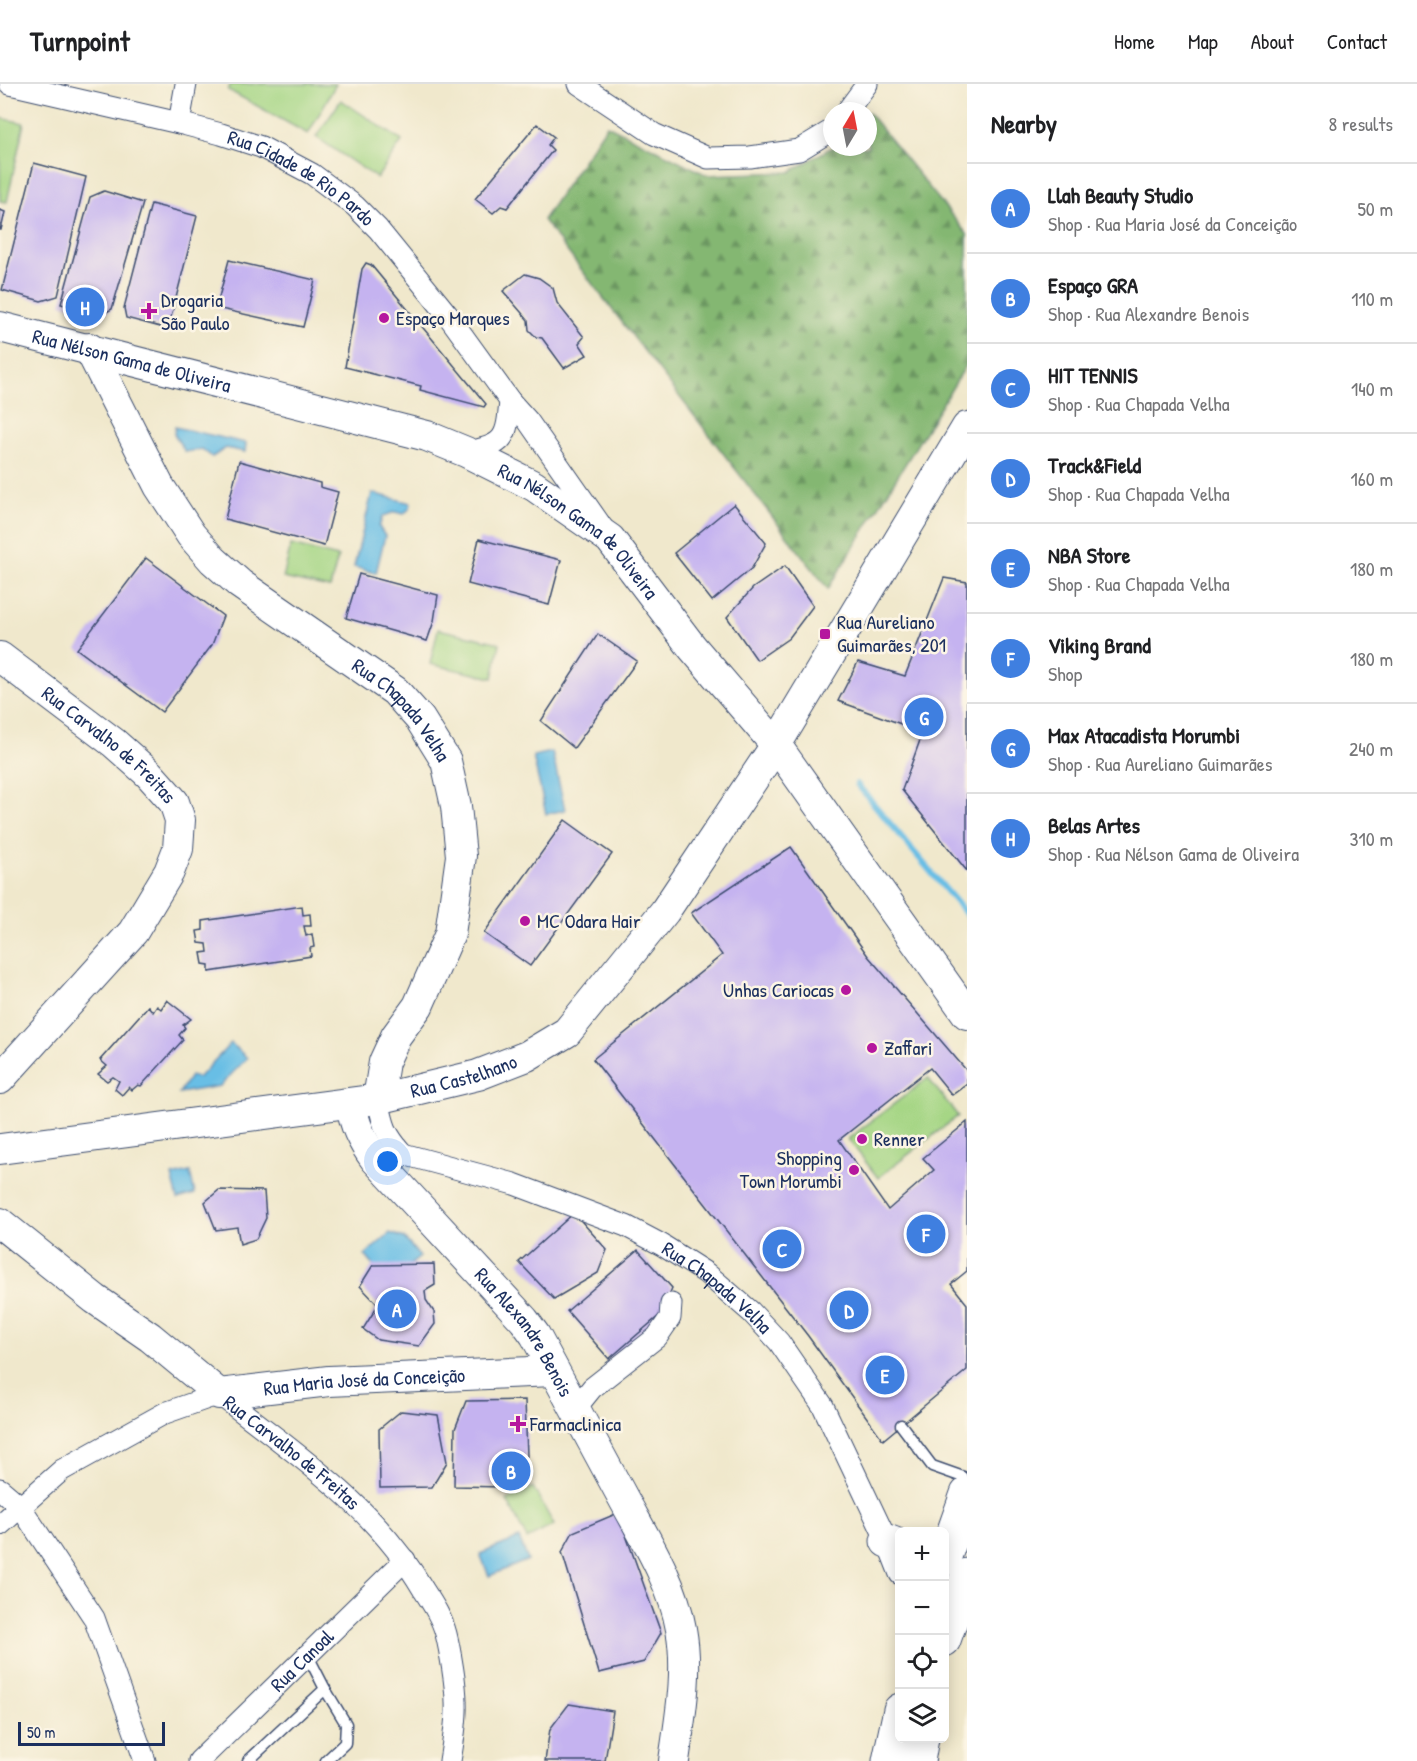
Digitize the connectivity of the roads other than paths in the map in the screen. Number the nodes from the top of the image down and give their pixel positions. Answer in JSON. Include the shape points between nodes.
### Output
{"nodes":[{"id":1,"x":10,"y":84,"type":"edge"},
{"id":2,"x":186,"y":84,"type":"edge"},
{"id":3,"x":579,"y":84,"type":"edge"},
{"id":4,"x":867,"y":84,"type":"edge"},
{"id":5,"x":854,"y":102,"type":"edge"},
{"id":6,"x":179,"y":123,"type":"junction"},
{"id":7,"x":823,"y":136,"type":"edge"},
{"id":8,"x":0,"y":327,"type":"edge"},
{"id":9,"x":89,"y":348,"type":"junction"},
{"id":10,"x":510,"y":400,"type":"junction"},
{"id":11,"x":967,"y":427,"type":"edge"},
{"id":12,"x":466,"y":452,"type":"junction"},
{"id":13,"x":610,"y":539,"type":"junction"},
{"id":14,"x":0,"y":657,"type":"edge"},
{"id":15,"x":776,"y":745,"type":"junction"},
{"id":16,"x":967,"y":1014,"type":"edge"},
{"id":17,"x":0,"y":1079,"type":"edge"},
{"id":18,"x":364,"y":1101,"type":"junction"},
{"id":19,"x":0,"y":1149,"type":"edge"},
{"id":20,"x":395,"y":1163,"type":"junction"},
{"id":21,"x":0,"y":1223,"type":"edge"},
{"id":22,"x":671,"y":1304,"type":"dead end"},
{"id":23,"x":554,"y":1371,"type":"junction"},
{"id":24,"x":219,"y":1394,"type":"junction"},
{"id":25,"x":575,"y":1409,"type":"junction"},
{"id":26,"x":901,"y":1425,"type":"dead end"},
{"id":27,"x":965,"y":1486,"type":"edge"},
{"id":28,"x":0,"y":1489,"type":"edge"},
{"id":29,"x":20,"y":1506,"type":"junction"},
{"id":30,"x":0,"y":1525,"type":"edge"},
{"id":31,"x":949,"y":1540,"type":"edge"},
{"id":32,"x":893,"y":1543,"type":"edge"},
{"id":33,"x":405,"y":1560,"type":"junction"},
{"id":34,"x":967,"y":1575,"type":"edge"},
{"id":35,"x":947,"y":1635,"type":"edge"},
{"id":36,"x":307,"y":1654,"type":"junction"},
{"id":37,"x":325,"y":1689,"type":"junction"},
{"id":38,"x":895,"y":1733,"type":"edge"},
{"id":39,"x":921,"y":1743,"type":"edge"},
{"id":40,"x":145,"y":1761,"type":"edge"},
{"id":41,"x":199,"y":1761,"type":"edge"},
{"id":42,"x":248,"y":1761,"type":"edge"},
{"id":43,"x":326,"y":1761,"type":"edge"},
{"id":44,"x":450,"y":1761,"type":"edge"},
{"id":45,"x":674,"y":1761,"type":"edge"},
{"id":46,"x":889,"y":1761,"type":"edge"},
{"id":47,"x":918,"y":1761,"type":"edge"}],
"edges":[{"from":1,"to":6,"type":"street","name":"Rua Cidade de Rio Pardo"},
{"from":2,"to":6,"type":"street"},
{"from":3,"to":7,"type":"street","via":[[654,134],[708,158],[750,158],[800,150]]},
{"from":4,"to":5,"type":"street"},
{"from":6,"to":10,"type":"street","name":"Rua Cidade de Rio Pardo","via":[[261,147],[312,174],[356,206],[447,314]]},
{"from":8,"to":9,"type":"street","name":"Rua Nélson Gama de Oliveira"},
{"from":9,"to":12,"type":"street","name":"Rua Nélson Gama de Oliveira","via":[[427,436]]},
{"from":9,"to":18,"type":"street","name":"Rua Chapada Velha","via":[[159,486],[191,535],[240,584],[395,691],[420,719],[446,761],[456,806],[460,856],[450,933],[418,1006],[396,1036]]},
{"from":10,"to":12,"type":"street","via":[[507,429],[497,444]]},
{"from":10,"to":13,"type":"street","name":"Rua Cidade de Rio Pardo"},
{"from":11,"to":15,"type":"street","name":"Rua Castelhano"},
{"from":12,"to":13,"type":"street","name":"Rua Nélson Gama de Oliveira","via":[[534,486]]},
{"from":13,"to":15,"type":"street","name":"Rua Nélson Gama de Oliveira","via":[[692,647]]},
{"from":14,"to":17,"type":"street","name":"Rua Carvalho de Freitas","via":[[149,774],[174,802],[180,820],[178,849],[169,872],[133,932]]},
{"from":15,"to":16,"type":"street","name":"Rua Nélson Gama de Oliveira"},
{"from":15,"to":18,"type":"street","name":"Rua Castelhano","via":[[665,911],[567,1032],[527,1056],[478,1075]]},
{"from":18,"to":19,"type":"street","name":"Rua Castelhano"},
{"from":18,"to":20,"type":"street","name":"Rua Alexandre Benois","via":[[354,1123],[365,1145]]},
{"from":20,"to":23,"type":"street","name":"Rua Alexandre Benois","via":[[524,1320]]},
{"from":20,"to":32,"type":"street","name":"Rua Chapada Velha","via":[[514,1184],[626,1226],[706,1273],[779,1342],[823,1406]]},
{"from":21,"to":24,"type":"street","name":"Rua Carvalho de Freitas"},
{"from":22,"to":25,"type":"street","via":[[670,1318],[657,1337],[592,1388]]},
{"from":23,"to":24,"type":"street","name":"Rua Maria José da Conceição","via":[[329,1381]]},
{"from":23,"to":25,"type":"street","name":"Rua Alexandre Benois"},
{"from":24,"to":29,"type":"street","name":"Rua Maria José da Conceição","via":[[165,1413],[62,1470]]},
{"from":24,"to":33,"type":"street","name":"Rua Carvalho de Freitas","via":[[330,1479],[362,1509]]},
{"from":25,"to":45,"type":"street","name":"Rua Alexandre Benois","via":[[669,1588],[681,1627],[683,1685]]},
{"from":26,"to":27,"type":"lane","via":[[932,1466]]},
{"from":27,"to":31,"type":"main road"},
{"from":28,"to":29,"type":"street"},
{"from":29,"to":30,"type":"street","name":"Rua Maria José da Conceição"},
{"from":29,"to":40,"type":"street","via":[[94,1618]]},
{"from":33,"to":36,"type":"street","name":"Rua Canoal"},
{"from":33,"to":44,"type":"street","name":"Rua Carvalho de Freitas","via":[[446,1633],[456,1701]]},
{"from":34,"to":35,"type":"main road"},
{"from":36,"to":37,"type":"lane"},
{"from":36,"to":41,"type":"street","name":"Rua Canoal"},
{"from":37,"to":42,"type":"lane"},
{"from":37,"to":43,"type":"lane","via":[[346,1724],[345,1743]]},
{"from":38,"to":46,"type":"main road"},
{"from":39,"to":47,"type":"main road"}]}
